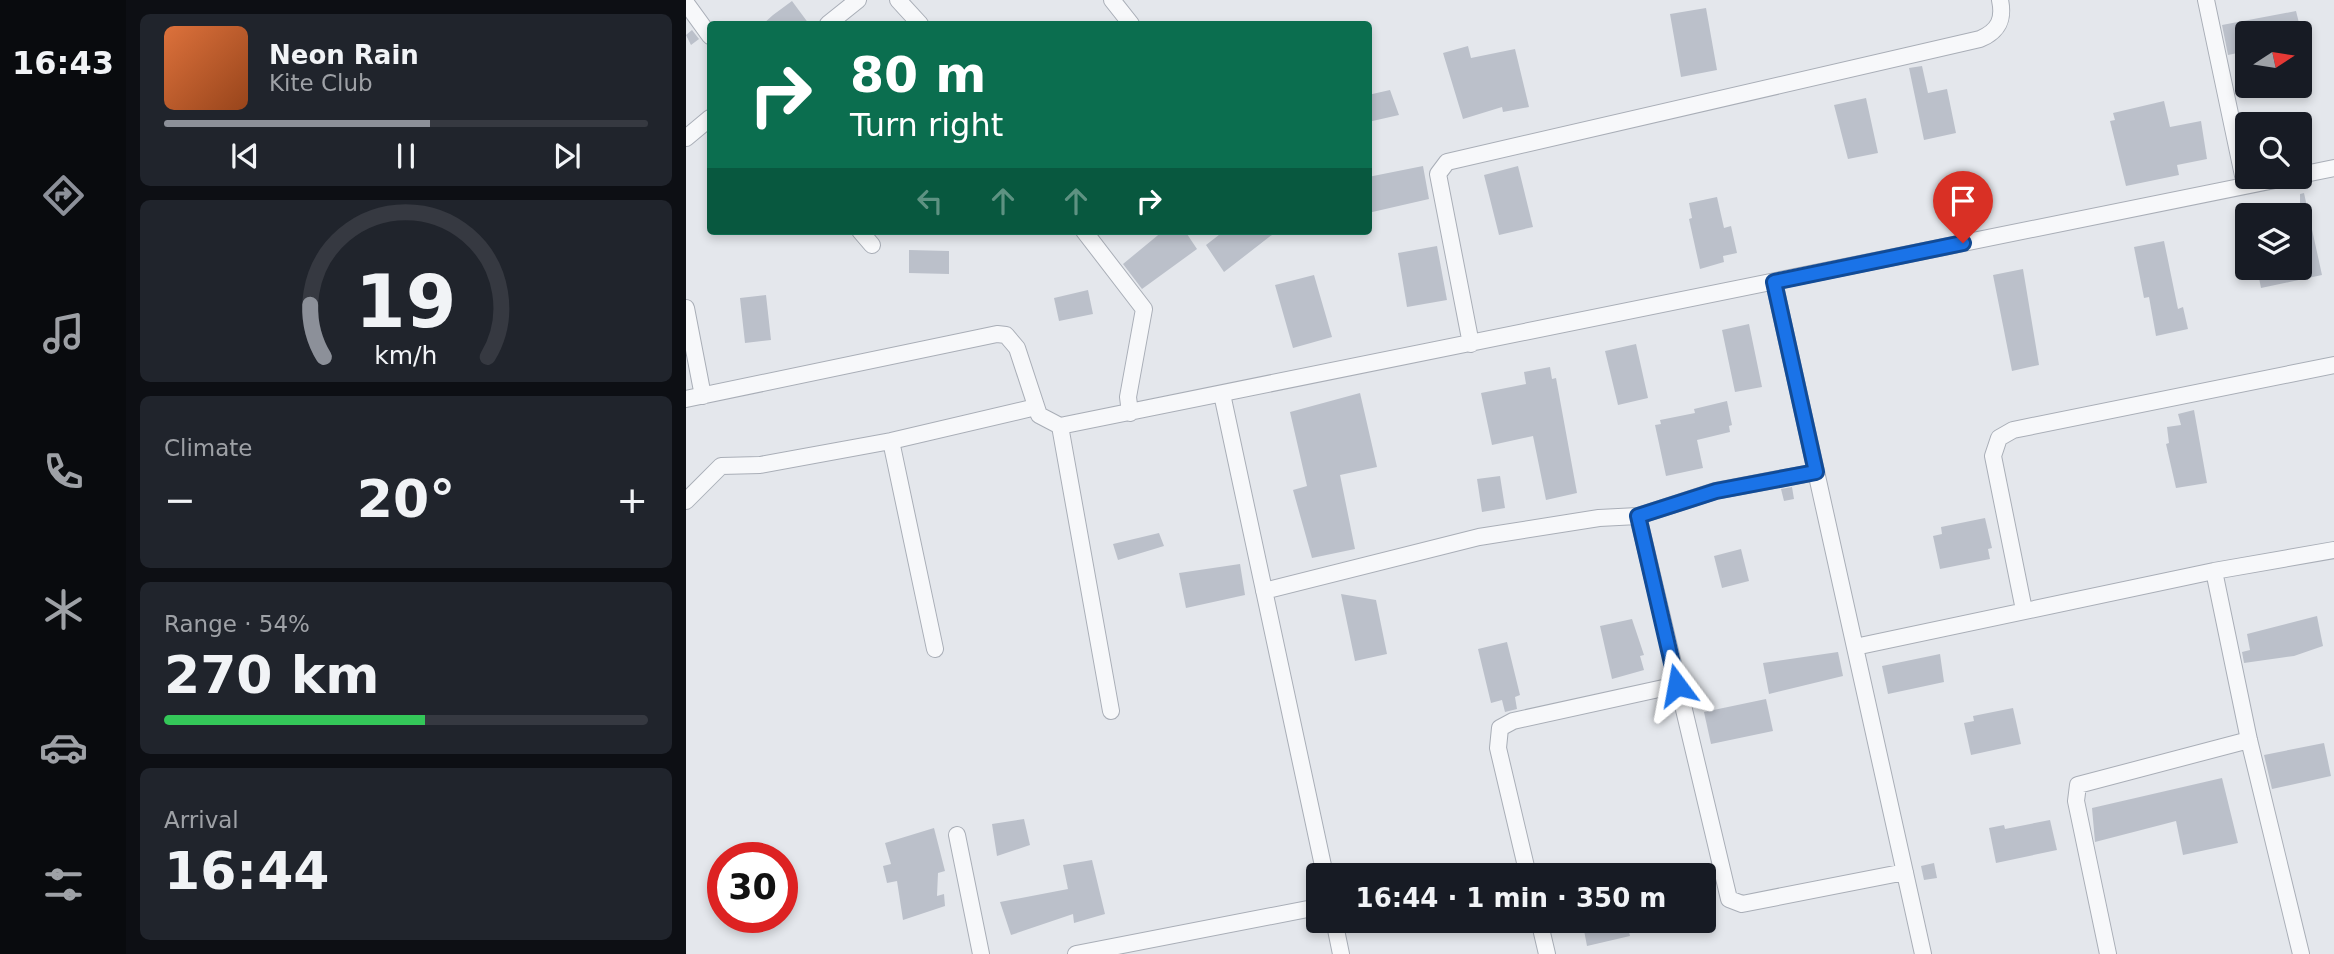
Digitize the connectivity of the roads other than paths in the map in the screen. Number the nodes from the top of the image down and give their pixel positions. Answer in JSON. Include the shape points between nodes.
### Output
{"nodes":[{"id":1,"x":858,"y":0,"type":"edge"},
{"id":2,"x":898,"y":0,"type":"edge"},
{"id":3,"x":1112,"y":0,"type":"edge"},
{"id":4,"x":2000,"y":0,"type":"edge"},
{"id":5,"x":2209,"y":0,"type":"edge"},
{"id":6,"x":686,"y":3,"type":"edge"},
{"id":7,"x":832,"y":21,"type":"edge"},
{"id":8,"x":916,"y":21,"type":"edge"},
{"id":9,"x":1129,"y":21,"type":"edge"},
{"id":10,"x":707,"y":32,"type":"edge"},
{"id":11,"x":707,"y":120,"type":"edge"},
{"id":12,"x":2235,"y":134,"type":"edge"},
{"id":13,"x":686,"y":138,"type":"edge"},
{"id":14,"x":2334,"y":168,"type":"edge"},
{"id":15,"x":2312,"y":173,"type":"edge"},
{"id":16,"x":2235,"y":187,"type":"edge"},
{"id":17,"x":863,"y":235,"type":"edge"},
{"id":18,"x":1087,"y":235,"type":"edge"},
{"id":19,"x":872,"y":246,"type":"dead end"},
{"id":20,"x":1774,"y":282,"type":"junction"},
{"id":21,"x":686,"y":308,"type":"edge"},
{"id":22,"x":1471,"y":344,"type":"junction"},
{"id":23,"x":2334,"y":365,"type":"edge"},
{"id":24,"x":1223,"y":394,"type":"junction"},
{"id":25,"x":703,"y":396,"type":"junction"},
{"id":26,"x":686,"y":400,"type":"edge"},
{"id":27,"x":1036,"y":407,"type":"junction"},
{"id":28,"x":1130,"y":413,"type":"junction"},
{"id":29,"x":1059,"y":426,"type":"junction"},
{"id":30,"x":891,"y":441,"type":"junction"},
{"id":31,"x":1816,"y":472,"type":"junction"},
{"id":32,"x":686,"y":501,"type":"edge"},
{"id":33,"x":1638,"y":516,"type":"junction"},
{"id":34,"x":2334,"y":550,"type":"edge"},
{"id":35,"x":2214,"y":571,"type":"junction"},
{"id":36,"x":1264,"y":591,"type":"junction"},
{"id":37,"x":2024,"y":610,"type":"junction"},
{"id":38,"x":1855,"y":647,"type":"junction"},
{"id":39,"x":935,"y":649,"type":"dead end"},
{"id":40,"x":1677,"y":685,"type":"junction"},
{"id":41,"x":1111,"y":711,"type":"dead end"},
{"id":42,"x":2249,"y":740,"type":"junction"},
{"id":43,"x":957,"y":835,"type":"dead end"},
{"id":44,"x":1322,"y":863,"type":"edge"},
{"id":45,"x":1525,"y":863,"type":"edge"},
{"id":46,"x":1905,"y":872,"type":"junction"},
{"id":47,"x":1306,"y":910,"type":"edge"},
{"id":48,"x":1337,"y":933,"type":"edge"},
{"id":49,"x":1542,"y":933,"type":"edge"},
{"id":50,"x":1153,"y":946,"type":"edge"},
{"id":51,"x":981,"y":954,"type":"edge"},
{"id":52,"x":1076,"y":954,"type":"edge"},
{"id":53,"x":1341,"y":954,"type":"edge"},
{"id":54,"x":1547,"y":954,"type":"edge"},
{"id":55,"x":1923,"y":954,"type":"edge"},
{"id":56,"x":2108,"y":954,"type":"edge"},
{"id":57,"x":2301,"y":954,"type":"edge"}],
"edges":[{"from":1,"to":7,"type":"street"},
{"from":2,"to":8,"type":"street"},
{"from":3,"to":9,"type":"street"},
{"from":4,"to":22,"type":"street","via":[[2000,23],[1980,39],[1447,162],[1438,174]]},
{"from":5,"to":12,"type":"street"},
{"from":6,"to":10,"type":"street"},
{"from":11,"to":13,"type":"street"},
{"from":14,"to":15,"type":"street"},
{"from":16,"to":20,"type":"street"},
{"from":17,"to":19,"type":"street"},
{"from":18,"to":28,"type":"street","via":[[1144,309],[1128,397]]},
{"from":20,"to":22,"type":"street"},
{"from":20,"to":31,"type":"street"},
{"from":21,"to":25,"type":"street"},
{"from":22,"to":24,"type":"street"},
{"from":23,"to":37,"type":"street","via":[[2013,430],[1999,438],[1993,456]]},
{"from":24,"to":28,"type":"street"},
{"from":24,"to":36,"type":"street"},
{"from":25,"to":26,"type":"street"},
{"from":25,"to":27,"type":"street","via":[[997,334],[1006,335],[1017,348]]},
{"from":27,"to":29,"type":"street","via":[[1043,419]]},
{"from":27,"to":30,"type":"street"},
{"from":28,"to":29,"type":"street"},
{"from":29,"to":41,"type":"street"},
{"from":30,"to":32,"type":"street","via":[[752,467],[721,466]]},
{"from":30,"to":39,"type":"street"},
{"from":31,"to":33,"type":"street","via":[[1716,491]]},
{"from":31,"to":38,"type":"street"},
{"from":33,"to":36,"type":"street","via":[[1479,537]]},
{"from":33,"to":40,"type":"street"},
{"from":34,"to":35,"type":"street"},
{"from":35,"to":37,"type":"street"},
{"from":35,"to":42,"type":"street"},
{"from":36,"to":44,"type":"street"},
{"from":37,"to":38,"type":"street"},
{"from":38,"to":46,"type":"street"},
{"from":40,"to":45,"type":"street","via":[[1513,721],[1500,728],[1498,748]]},
{"from":40,"to":46,"type":"street","via":[[1730,898],[1742,904]]},
{"from":42,"to":56,"type":"street","via":[[2078,785],[2076,801]]},
{"from":42,"to":57,"type":"street"},
{"from":43,"to":51,"type":"street"},
{"from":46,"to":55,"type":"street"},
{"from":47,"to":50,"type":"street"},
{"from":48,"to":53,"type":"street"},
{"from":49,"to":54,"type":"street"},
{"from":50,"to":52,"type":"street"}]}
